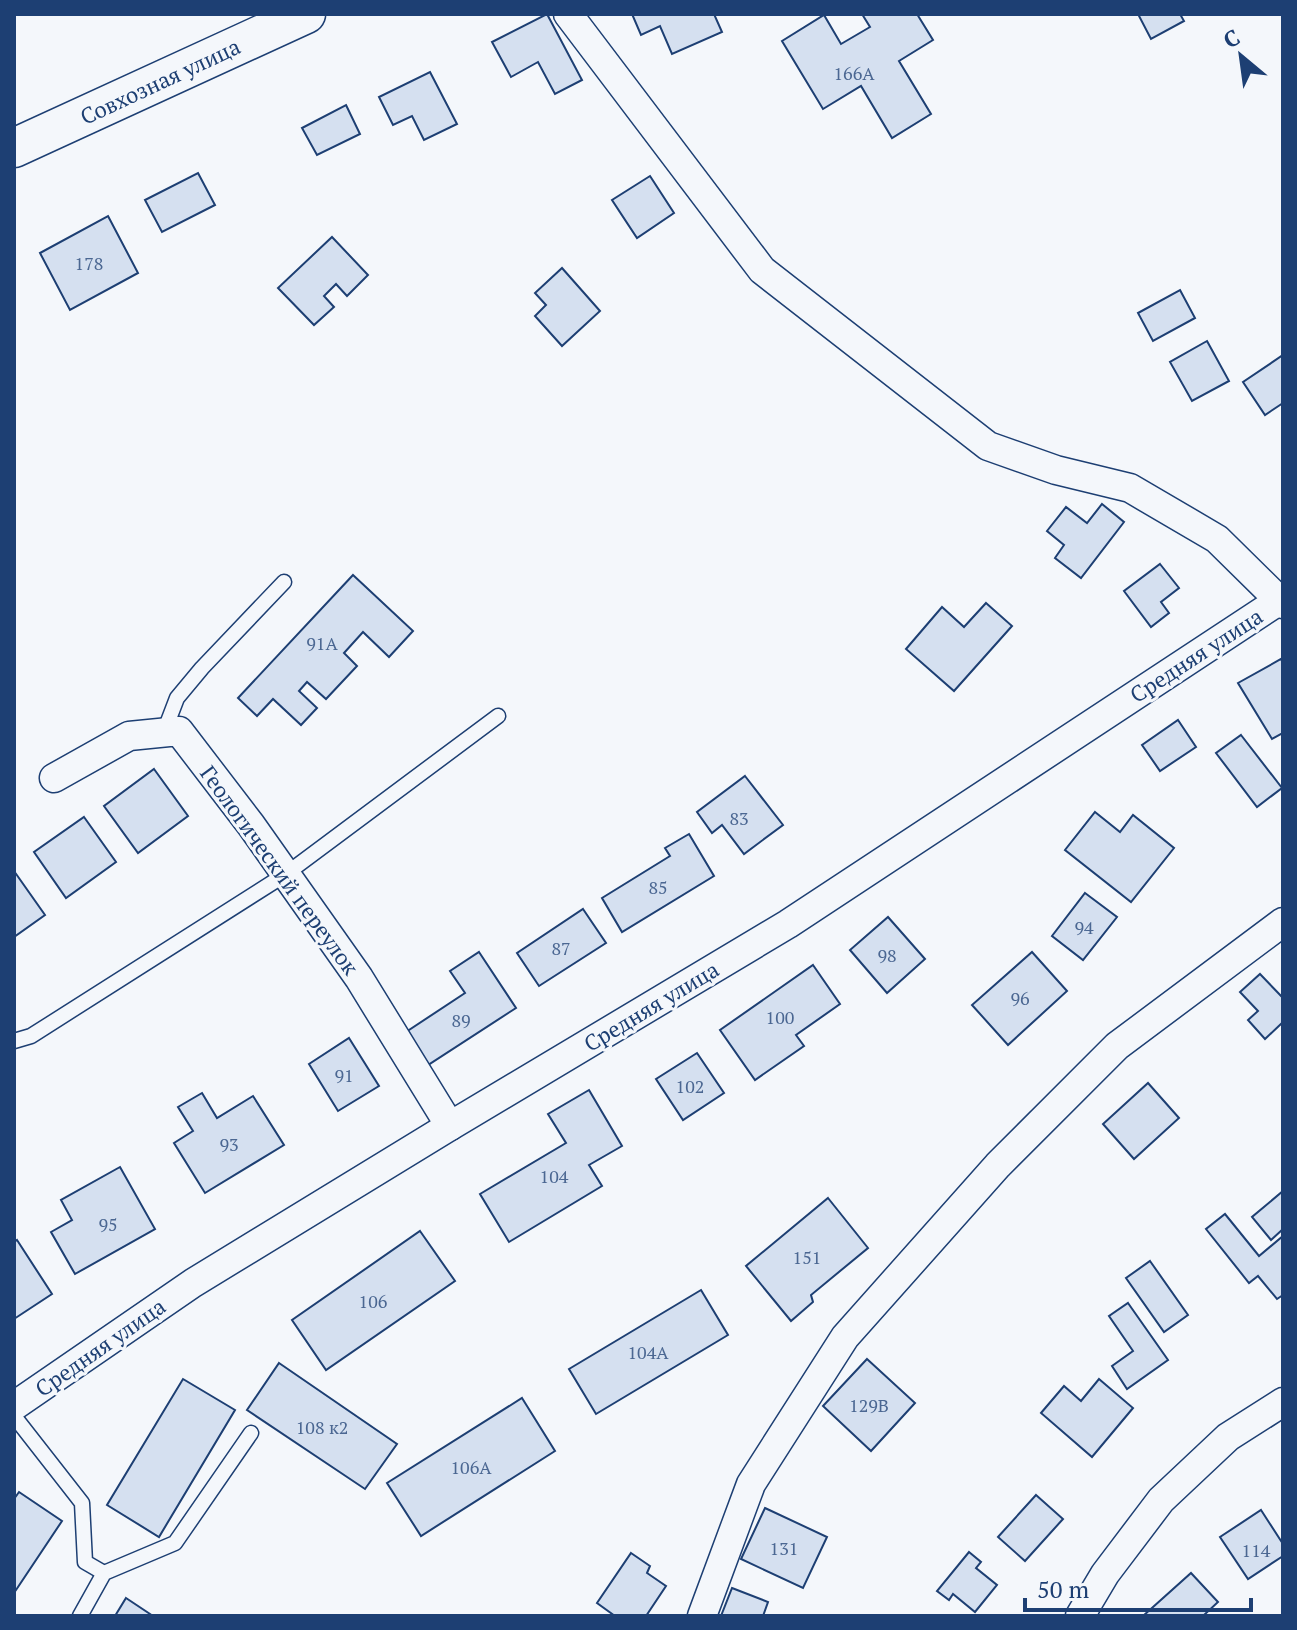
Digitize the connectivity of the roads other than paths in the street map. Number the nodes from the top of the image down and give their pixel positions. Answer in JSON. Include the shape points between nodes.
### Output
{"nodes":[{"id":1,"x":306,"y":14,"type":"edge"},
{"id":2,"x":568,"y":14,"type":"edge"},
{"id":3,"x":14,"y":148,"type":"edge"},
{"id":4,"x":284,"y":582,"type":"dead end"},
{"id":5,"x":1282,"y":601,"type":"edge"},
{"id":6,"x":498,"y":716,"type":"dead end"},
{"id":7,"x":164,"y":733,"type":"junction"},
{"id":8,"x":54,"y":778,"type":"dead end"},
{"id":9,"x":286,"y":874,"type":"junction"},
{"id":10,"x":1283,"y":922,"type":"edge"},
{"id":11,"x":14,"y":1041,"type":"edge"},
{"id":12,"x":450,"y":1126,"type":"junction"},
{"id":13,"x":1283,"y":1402,"type":"edge"},
{"id":14,"x":14,"y":1406,"type":"edge"},
{"id":15,"x":14,"y":1416,"type":"edge"},
{"id":16,"x":251,"y":1433,"type":"dead end"},
{"id":17,"x":104,"y":1573,"type":"junction"},
{"id":18,"x":80,"y":1616,"type":"edge"},
{"id":19,"x":702,"y":1616,"type":"edge"},
{"id":20,"x":1080,"y":1616,"type":"edge"}],
"edges":[{"from":1,"to":3,"type":"street","name":"Совхозная улица"},
{"from":2,"to":5,"type":"street","via":[[762,270],[988,446],[1130,488],[1217,539]]},
{"from":4,"to":7,"type":"lane","via":[[177,698]]},
{"from":5,"to":12,"type":"street","name":"Средняя улица","via":[[788,924]]},
{"from":6,"to":9,"type":"lane"},
{"from":7,"to":8,"type":"street","via":[[129,736]]},
{"from":7,"to":9,"type":"street","name":"Геологический переулок","via":[[179,731]]},
{"from":9,"to":11,"type":"lane","via":[[31,1036]]},
{"from":9,"to":12,"type":"street","name":"Геологический переулок","via":[[359,978]]},
{"from":10,"to":19,"type":"street","via":[[1117,1046],[998,1165],[845,1337],[751,1484]]},
{"from":12,"to":14,"type":"street","name":"Средняя улица","via":[[193,1283]]},
{"from":13,"to":20,"type":"street","via":[[1228,1437],[1161,1500]]},
{"from":15,"to":17,"type":"lane","via":[[82,1503],[85,1562]]},
{"from":16,"to":17,"type":"lane","via":[[175,1543]]},
{"from":17,"to":18,"type":"lane"}]}
